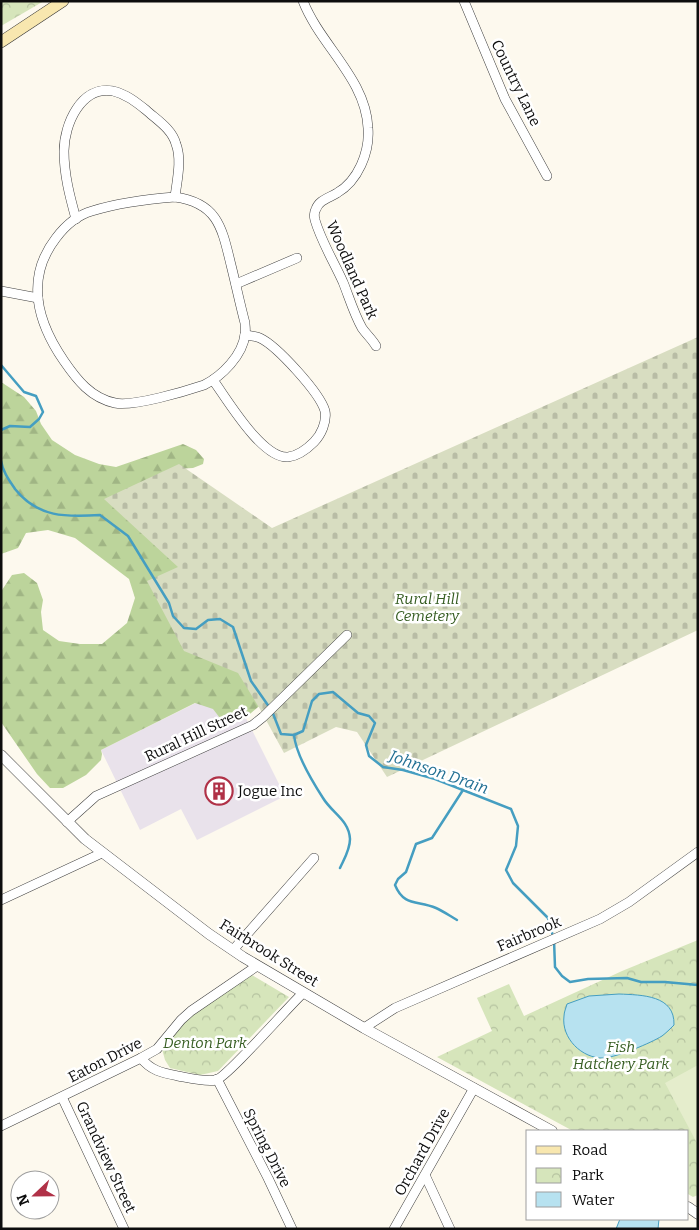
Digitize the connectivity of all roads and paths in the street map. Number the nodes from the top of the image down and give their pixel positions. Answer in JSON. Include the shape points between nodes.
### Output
{"nodes":[{"id":1,"x":63,"y":1,"type":"edge"},
{"id":2,"x":303,"y":1,"type":"edge"},
{"id":3,"x":464,"y":1,"type":"edge"},
{"id":4,"x":1,"y":42,"type":"edge"},
{"id":5,"x":547,"y":176,"type":"dead end"},
{"id":6,"x":175,"y":197,"type":"junction"},
{"id":7,"x":76,"y":219,"type":"junction"},
{"id":8,"x":298,"y":258,"type":"dead end"},
{"id":9,"x":236,"y":284,"type":"junction"},
{"id":10,"x":1,"y":291,"type":"edge"},
{"id":11,"x":38,"y":298,"type":"junction"},
{"id":12,"x":245,"y":335,"type":"junction"},
{"id":13,"x":376,"y":346,"type":"dead end"},
{"id":14,"x":214,"y":380,"type":"junction"},
{"id":15,"x":347,"y":635,"type":"dead end"},
{"id":16,"x":1,"y":755,"type":"edge"},
{"id":17,"x":67,"y":822,"type":"junction"},
{"id":18,"x":698,"y":852,"type":"edge"},
{"id":19,"x":102,"y":853,"type":"junction"},
{"id":20,"x":314,"y":858,"type":"dead end"},
{"id":21,"x":1,"y":900,"type":"edge"},
{"id":22,"x":232,"y":950,"type":"junction"},
{"id":23,"x":257,"y":966,"type":"junction"},
{"id":24,"x":303,"y":993,"type":"junction"},
{"id":25,"x":364,"y":1028,"type":"junction"},
{"id":26,"x":141,"y":1058,"type":"junction"},
{"id":27,"x":217,"y":1080,"type":"junction"},
{"id":28,"x":474,"y":1088,"type":"junction"},
{"id":29,"x":62,"y":1097,"type":"junction"},
{"id":30,"x":1,"y":1126,"type":"edge"},
{"id":31,"x":550,"y":1130,"type":"edge"},
{"id":32,"x":425,"y":1175,"type":"junction"},
{"id":33,"x":124,"y":1229,"type":"edge"},
{"id":34,"x":292,"y":1229,"type":"edge"},
{"id":35,"x":394,"y":1229,"type":"edge"},
{"id":36,"x":450,"y":1229,"type":"edge"}],
"edges":[{"from":1,"to":4,"type":"main road"},
{"from":2,"to":13,"type":"street","name":"Woodland Park","via":[[315,26],[352,80],[365,111],[368,139],[360,166],[346,187],[319,203],[314,216],[362,329]]},
{"from":3,"to":5,"type":"street","name":"Country Lane","via":[[505,99]]},
{"from":6,"to":7,"type":"street","via":[[127,203],[92,211]]},
{"from":6,"to":7,"type":"street","via":[[177,146],[171,133],[129,97],[114,91],[100,92],[81,103],[70,121],[65,139],[66,176]]},
{"from":6,"to":9,"type":"street","via":[[198,203],[217,220],[224,234]]},
{"from":7,"to":11,"type":"street","via":[[58,235],[44,255],[37,275]]},
{"from":8,"to":9,"type":"street"},
{"from":9,"to":12,"type":"street"},
{"from":10,"to":11,"type":"street"},
{"from":11,"to":14,"type":"street","via":[[44,322],[60,355],[84,386],[101,399],[132,404]]},
{"from":12,"to":14,"type":"street","via":[[238,353]]},
{"from":12,"to":14,"type":"street","via":[[259,337],[273,346],[319,399],[325,412],[322,432],[311,446],[296,455],[286,457],[272,452],[255,438]]},
{"from":15,"to":17,"type":"street","name":"Rural Hill Street","via":[[264,718],[96,796]]},
{"from":16,"to":17,"type":"street","name":"Fairbrook Street"},
{"from":17,"to":19,"type":"street","name":"Fairbrook Street"},
{"from":18,"to":25,"type":"street","name":"Fairbrook","via":[[600,919],[395,1008]]},
{"from":19,"to":21,"type":"street"},
{"from":19,"to":22,"type":"street","name":"Fairbrook Street"},
{"from":20,"to":22,"type":"street"},
{"from":22,"to":23,"type":"street","name":"Fairbrook Street"},
{"from":23,"to":24,"type":"street","name":"Fairbrook Street"},
{"from":23,"to":26,"type":"street","name":"Eaton Drive","via":[[191,1011],[157,1049]]},
{"from":24,"to":25,"type":"street","name":"Fairbrook Street"},
{"from":24,"to":27,"type":"street"},
{"from":25,"to":28,"type":"street","name":"Fairbrook Street"},
{"from":26,"to":27,"type":"street","via":[[153,1070]]},
{"from":26,"to":29,"type":"street","name":"Eaton Drive"},
{"from":27,"to":34,"type":"street","name":"Spring Drive"},
{"from":28,"to":31,"type":"street","name":"Fairbrook Street"},
{"from":28,"to":32,"type":"street","name":"Orchard Drive"},
{"from":29,"to":30,"type":"street","name":"Eaton Drive"},
{"from":29,"to":33,"type":"street","name":"Grandview Street"},
{"from":32,"to":35,"type":"street","name":"Orchard Drive"},
{"from":32,"to":36,"type":"street"}]}
